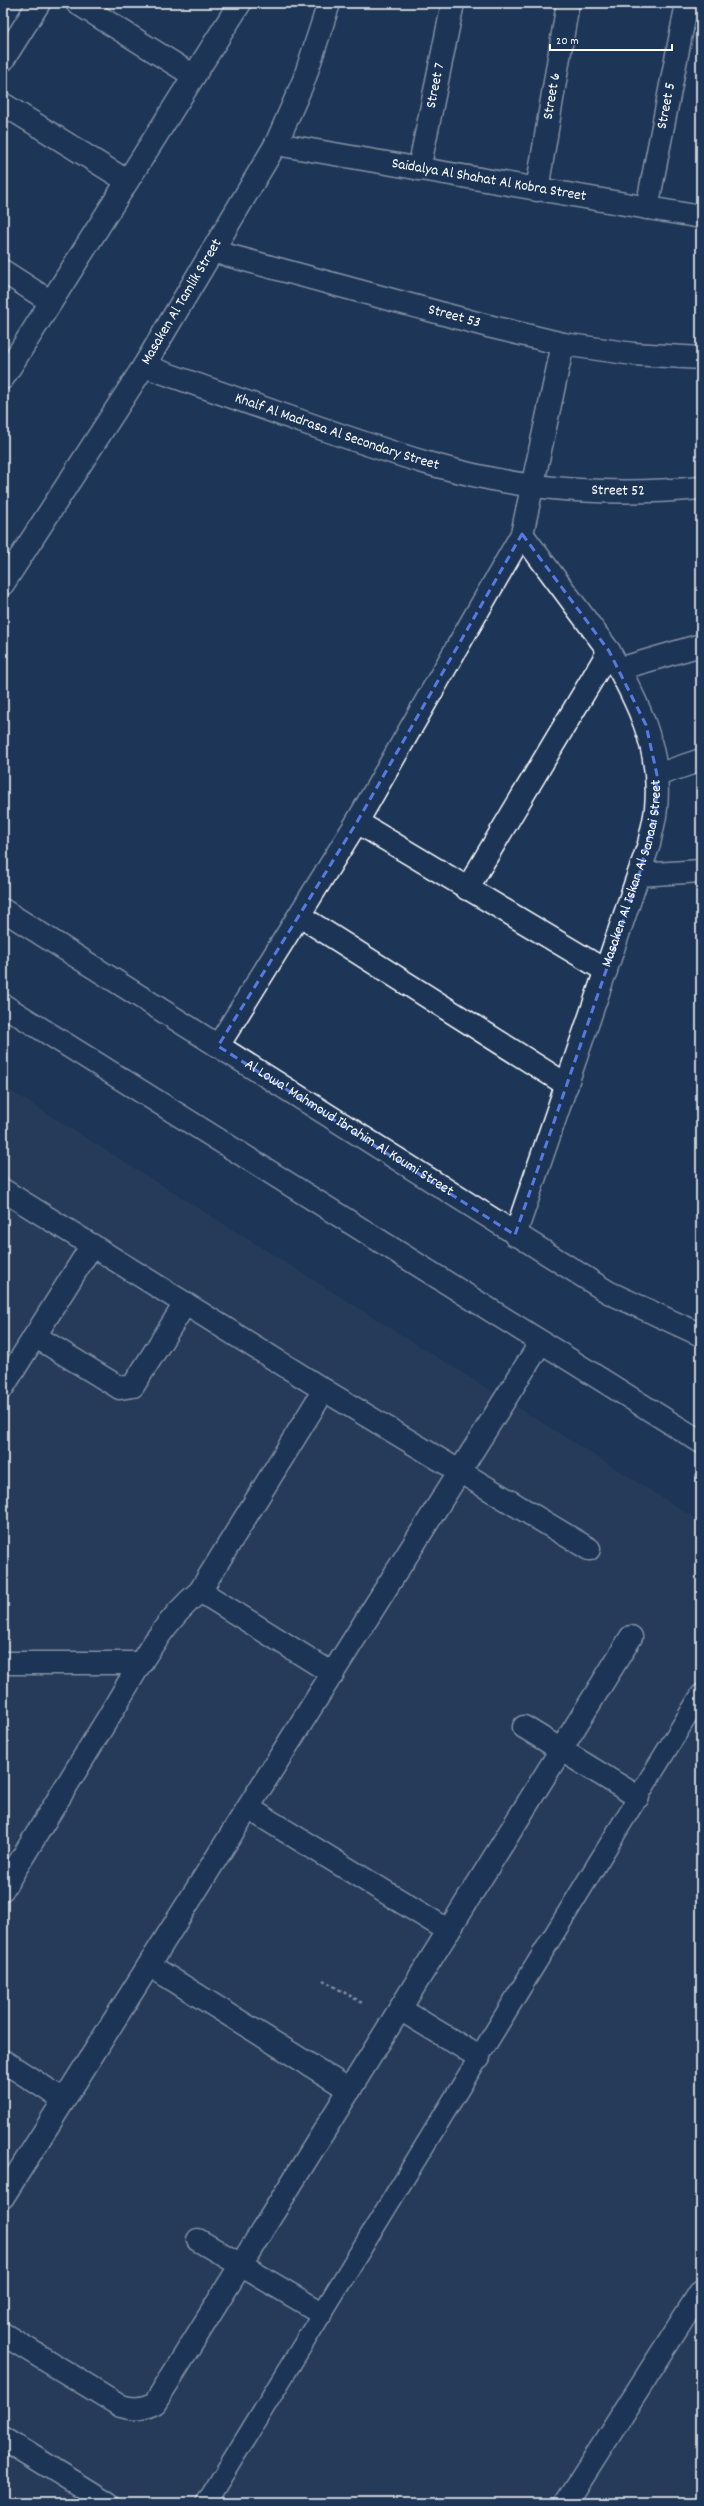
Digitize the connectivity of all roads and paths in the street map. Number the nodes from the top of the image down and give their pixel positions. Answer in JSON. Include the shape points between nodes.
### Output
{"nodes":[{"id":1,"x":39,"y":3,"type":"edge"},
{"id":2,"x":77,"y":3,"type":"edge"},
{"id":3,"x":240,"y":3,"type":"edge"},
{"id":4,"x":329,"y":3,"type":"edge"},
{"id":5,"x":453,"y":3,"type":"edge"},
{"id":6,"x":568,"y":3,"type":"edge"},
{"id":7,"x":686,"y":3,"type":"edge"},
{"id":8,"x":3,"y":60,"type":"edge"},
{"id":9,"x":194,"y":76,"type":"junction"},
{"id":10,"x":3,"y":104,"type":"edge"},
{"id":11,"x":276,"y":144,"type":"junction"},
{"id":12,"x":419,"y":169,"type":"junction"},
{"id":13,"x":127,"y":181,"type":"junction"},
{"id":14,"x":537,"y":190,"type":"junction"},
{"id":15,"x":647,"y":208,"type":"junction"},
{"id":16,"x":701,"y":217,"type":"edge"},
{"id":17,"x":212,"y":251,"type":"junction"},
{"id":18,"x":3,"y":271,"type":"edge"},
{"id":19,"x":51,"y":302,"type":"junction"},
{"id":20,"x":563,"y":344,"type":"junction"},
{"id":21,"x":701,"y":358,"type":"edge"},
{"id":22,"x":144,"y":366,"type":"junction"},
{"id":23,"x":3,"y":378,"type":"edge"},
{"id":24,"x":534,"y":486,"type":"junction"},
{"id":25,"x":701,"y":488,"type":"edge"},
{"id":26,"x":522,"y":534,"type":"junction"},
{"id":27,"x":3,"y":584,"type":"edge"},
{"id":28,"x":701,"y":645,"type":"edge"},
{"id":29,"x":614,"y":660,"type":"junction"},
{"id":30,"x":701,"y":760,"type":"edge"},
{"id":31,"x":657,"y":775,"type":"junction"},
{"id":32,"x":357,"y":822,"type":"junction"},
{"id":33,"x":701,"y":871,"type":"edge"},
{"id":34,"x":639,"y":874,"type":"junction"},
{"id":35,"x":467,"y":889,"type":"junction"},
{"id":36,"x":3,"y":910,"type":"edge"},
{"id":37,"x":300,"y":916,"type":"junction"},
{"id":38,"x":606,"y":971,"type":"junction"},
{"id":39,"x":3,"y":1005,"type":"edge"},
{"id":40,"x":218,"y":1046,"type":"junction"},
{"id":41,"x":567,"y":1085,"type":"junction"},
{"id":42,"x":3,"y":1190,"type":"edge"},
{"id":43,"x":515,"y":1235,"type":"junction"},
{"id":44,"x":92,"y":1245,"type":"junction"},
{"id":45,"x":185,"y":1304,"type":"junction"},
{"id":46,"x":698,"y":1331,"type":"edge"},
{"id":47,"x":35,"y":1336,"type":"junction"},
{"id":48,"x":541,"y":1342,"type":"junction"},
{"id":49,"x":3,"y":1387,"type":"edge"},
{"id":50,"x":324,"y":1390,"type":"junction"},
{"id":51,"x":701,"y":1442,"type":"edge"},
{"id":52,"x":460,"y":1472,"type":"junction"},
{"id":53,"x":590,"y":1549,"type":"dead end"},
{"id":54,"x":200,"y":1591,"type":"junction"},
{"id":55,"x":631,"y":1637,"type":"dead end"},
{"id":56,"x":3,"y":1663,"type":"edge"},
{"id":57,"x":141,"y":1663,"type":"junction"},
{"id":58,"x":333,"y":1674,"type":"junction"},
{"id":59,"x":701,"y":1694,"type":"edge"},
{"id":60,"x":524,"y":1727,"type":"dead end"},
{"id":61,"x":561,"y":1750,"type":"junction"},
{"id":62,"x":638,"y":1797,"type":"junction"},
{"id":63,"x":248,"y":1808,"type":"junction"},
{"id":64,"x":3,"y":1889,"type":"edge"},
{"id":65,"x":449,"y":1931,"type":"junction"},
{"id":66,"x":149,"y":1965,"type":"junction"},
{"id":67,"x":323,"y":1980,"type":"dead end"},
{"id":68,"x":397,"y":2016,"type":"junction"},
{"id":69,"x":479,"y":2057,"type":"junction"},
{"id":70,"x":3,"y":2061,"type":"edge"},
{"id":71,"x":350,"y":2090,"type":"junction"},
{"id":72,"x":64,"y":2100,"type":"junction"},
{"id":73,"x":3,"y":2197,"type":"edge"},
{"id":74,"x":198,"y":2240,"type":"dead end"},
{"id":75,"x":241,"y":2265,"type":"junction"},
{"id":76,"x":701,"y":2290,"type":"edge"},
{"id":77,"x":322,"y":2313,"type":"junction"},
{"id":78,"x":3,"y":2334,"type":"edge"},
{"id":79,"x":3,"y":2438,"type":"edge"},
{"id":80,"x":108,"y":2503,"type":"edge"},
{"id":81,"x":206,"y":2503,"type":"edge"},
{"id":82,"x":566,"y":2503,"type":"edge"}],
"edges":[{"from":1,"to":8,"type":"street"},
{"from":2,"to":9,"type":"street"},
{"from":3,"to":9,"type":"street"},
{"from":4,"to":11,"type":"street","name":"Masaken Al Tamlik Street","via":[[304,80]]},
{"from":5,"to":12,"type":"street","name":"Street 7"},
{"from":6,"to":14,"type":"street","name":"Street 6"},
{"from":7,"to":15,"type":"street","name":"Street 5"},
{"from":9,"to":13,"type":"street"},
{"from":10,"to":13,"type":"street"},
{"from":11,"to":12,"type":"street","name":"Saidalya Al Shahat Al Kobra Street"},
{"from":11,"to":17,"type":"street","name":"Masaken Al Tamlik Street"},
{"from":12,"to":14,"type":"street","name":"Saidalya Al Shahat Al Kobra Street"},
{"from":13,"to":19,"type":"street"},
{"from":14,"to":15,"type":"street","name":"Saidalya Al Shahat Al Kobra Street"},
{"from":15,"to":16,"type":"street","name":"Saidalya Al Shahat Al Kobra Street"},
{"from":17,"to":20,"type":"street","name":"Street 53"},
{"from":17,"to":22,"type":"street","name":"Masaken Al Tamlik Street"},
{"from":18,"to":19,"type":"street"},
{"from":19,"to":23,"type":"street"},
{"from":20,"to":21,"type":"street","name":"Street 53","via":[[633,354]]},
{"from":20,"to":24,"type":"street"},
{"from":22,"to":24,"type":"street","name":"Khalf Al Madrasa Al Secondary Street","via":[[434,466]]},
{"from":22,"to":27,"type":"street","name":"Masaken Al Tamlik Street"},
{"from":24,"to":25,"type":"street","name":"Street 52","via":[[611,492]]},
{"from":24,"to":26,"type":"street"},
{"from":26,"to":29,"type":"street","name":"Masaken Al Iskan Al Sanaai Street"},
{"from":26,"to":32,"type":"street"},
{"from":28,"to":29,"type":"street"},
{"from":29,"to":31,"type":"street","name":"Masaken Al Iskan Al Sanaai Street","via":[[637,701],[646,725]]},
{"from":29,"to":35,"type":"street"},
{"from":30,"to":31,"type":"street"},
{"from":31,"to":34,"type":"street","name":"Masaken Al Iskan Al Sanaai Street","via":[[656,809],[649,844]]},
{"from":32,"to":35,"type":"street"},
{"from":32,"to":37,"type":"street"},
{"from":33,"to":34,"type":"street"},
{"from":34,"to":38,"type":"street","name":"Masaken Al Iskan Al Sanaai Street"},
{"from":35,"to":38,"type":"street"},
{"from":36,"to":40,"type":"street","name":"Al Lowa' Mahmoud Ibrahim Al Koumi Street"},
{"from":37,"to":40,"type":"street"},
{"from":37,"to":41,"type":"street"},
{"from":38,"to":41,"type":"street","name":"Masaken Al Iskan Al Sanaai Street"},
{"from":39,"to":48,"type":"street"},
{"from":40,"to":43,"type":"street","name":"Al Lowa' Mahmoud Ibrahim Al Koumi Street"},
{"from":41,"to":43,"type":"street","name":"Masaken Al Iskan Al Sanaai Street"},
{"from":42,"to":44,"type":"street"},
{"from":43,"to":46,"type":"street","name":"Al Lowa' Mahmoud Ibrahim Al Koumi Street","via":[[608,1292]]},
{"from":44,"to":45,"type":"street"},
{"from":44,"to":47,"type":"street"},
{"from":45,"to":47,"type":"street","via":[[133,1386],[126,1389],[120,1388]]},
{"from":45,"to":50,"type":"street"},
{"from":47,"to":49,"type":"street"},
{"from":48,"to":51,"type":"street"},
{"from":48,"to":52,"type":"street"},
{"from":50,"to":52,"type":"street"},
{"from":50,"to":54,"type":"street"},
{"from":52,"to":53,"type":"street"},
{"from":52,"to":58,"type":"street"},
{"from":54,"to":57,"type":"street","via":[[182,1605],[166,1624]]},
{"from":54,"to":58,"type":"street"},
{"from":55,"to":61,"type":"street"},
{"from":56,"to":57,"type":"street"},
{"from":57,"to":64,"type":"street"},
{"from":58,"to":63,"type":"street"},
{"from":59,"to":62,"type":"lane"},
{"from":60,"to":61,"type":"street"},
{"from":61,"to":62,"type":"street"},
{"from":61,"to":65,"type":"street"},
{"from":62,"to":69,"type":"lane"},
{"from":63,"to":65,"type":"street"},
{"from":63,"to":66,"type":"street"},
{"from":65,"to":68,"type":"street"},
{"from":66,"to":71,"type":"street"},
{"from":66,"to":72,"type":"street"},
{"from":67,"to":68,"type":"path"},
{"from":68,"to":69,"type":"street"},
{"from":68,"to":71,"type":"street"},
{"from":69,"to":77,"type":"lane"},
{"from":70,"to":72,"type":"street"},
{"from":71,"to":75,"type":"street"},
{"from":72,"to":73,"type":"street"},
{"from":74,"to":75,"type":"street"},
{"from":75,"to":77,"type":"street"},
{"from":75,"to":78,"type":"street","via":[[163,2393],[156,2403],[145,2408],[132,2410],[121,2406]]},
{"from":76,"to":82,"type":"street"},
{"from":77,"to":81,"type":"lane"},
{"from":79,"to":80,"type":"street"}]}
